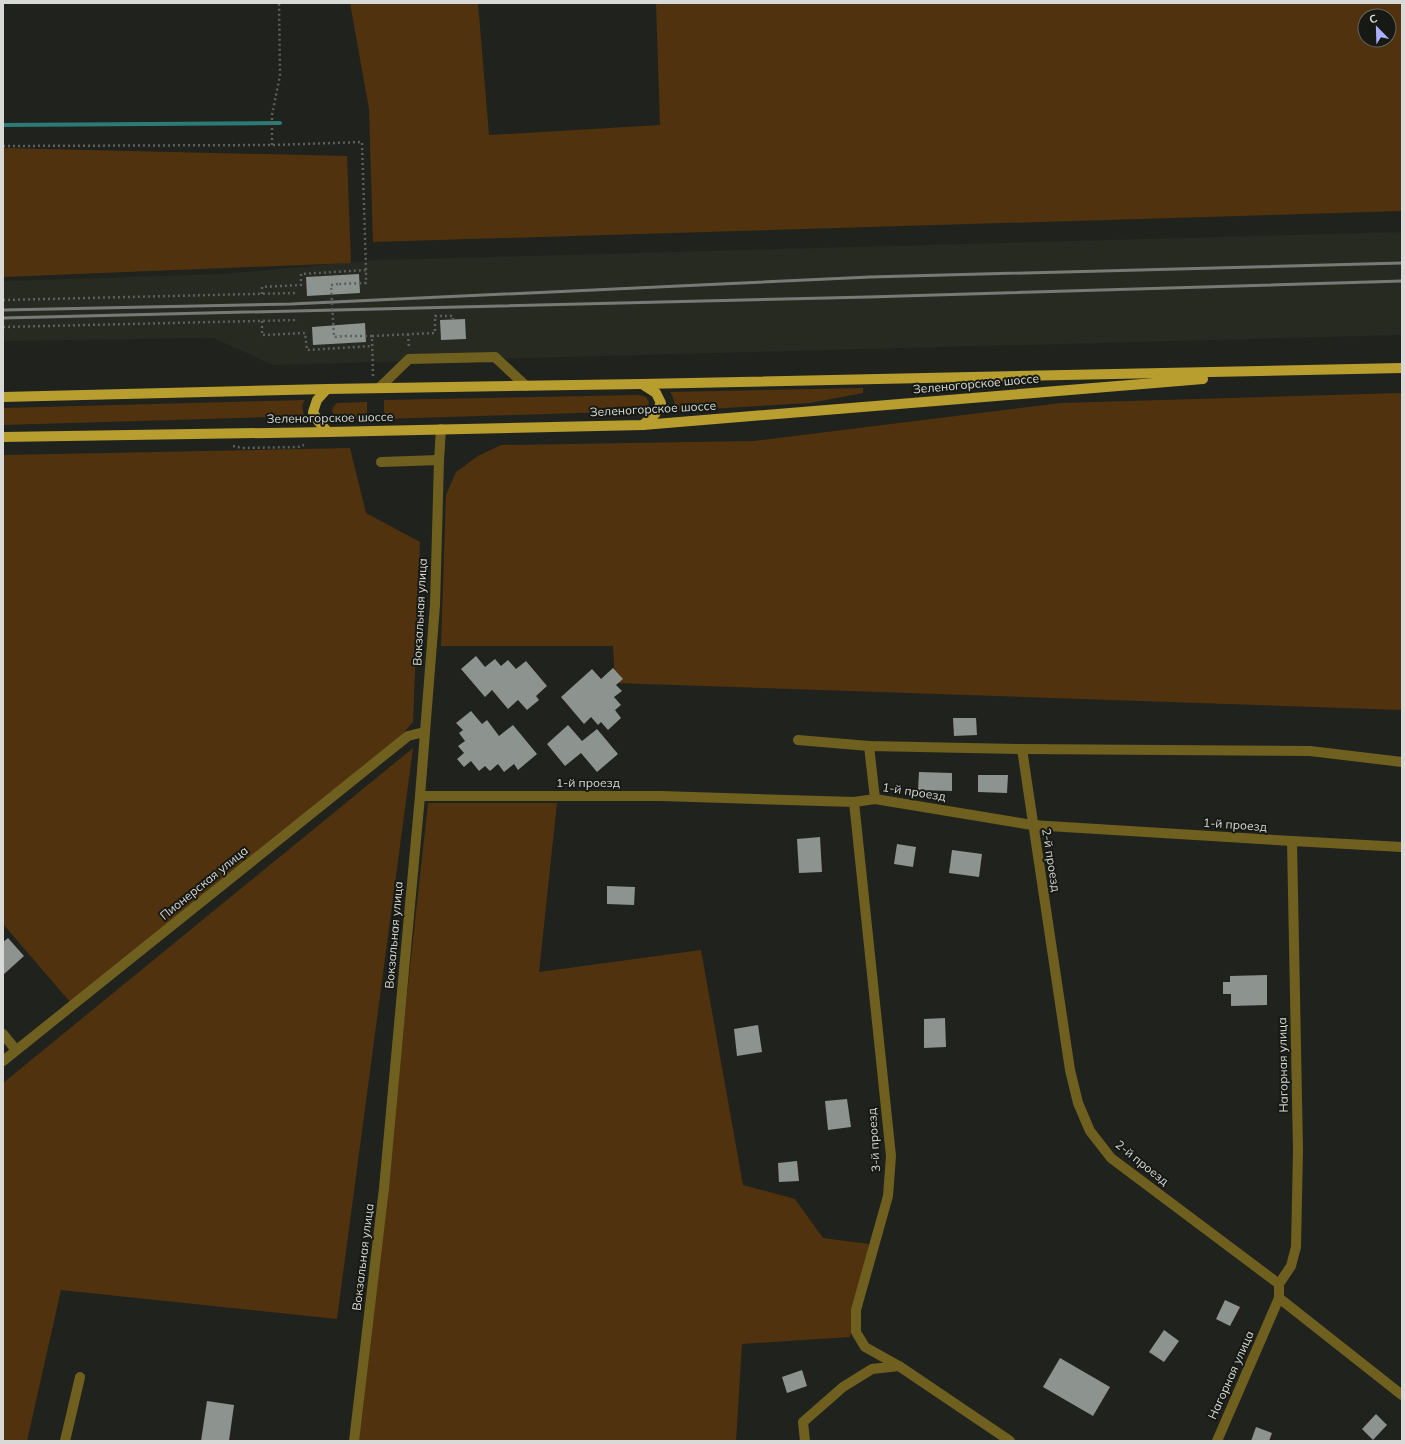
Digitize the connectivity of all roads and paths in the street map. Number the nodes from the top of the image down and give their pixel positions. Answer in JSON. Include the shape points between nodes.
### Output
{"nodes":[{"id":1,"x":279,"y":3,"type":"edge"},
{"id":2,"x":272,"y":145,"type":"junction"},
{"id":3,"x":3,"y":146,"type":"edge"},
{"id":4,"x":366,"y":270,"type":"junction"},
{"id":5,"x":295,"y":293,"type":"dead end"},
{"id":6,"x":262,"y":294,"type":"junction"},
{"id":7,"x":3,"y":300,"type":"edge"},
{"id":8,"x":298,"y":320,"type":"dead end"},
{"id":9,"x":453,"y":320,"type":"dead end"},
{"id":10,"x":262,"y":321,"type":"junction"},
{"id":11,"x":3,"y":327,"type":"edge"},
{"id":12,"x":372,"y":336,"type":"junction"},
{"id":13,"x":372,"y":346,"type":"junction"},
{"id":14,"x":1402,"y":368,"type":"edge"},
{"id":15,"x":1303,"y":371,"type":"junction"},
{"id":16,"x":641,"y":384,"type":"junction"},
{"id":17,"x":526,"y":386,"type":"junction"},
{"id":18,"x":376,"y":388,"type":"junction"},
{"id":19,"x":326,"y":389,"type":"junction"},
{"id":20,"x":3,"y":398,"type":"edge"},
{"id":21,"x":643,"y":425,"type":"junction"},
{"id":22,"x":441,"y":429,"type":"junction"},
{"id":23,"x":328,"y":432,"type":"junction"},
{"id":24,"x":3,"y":437,"type":"edge"},
{"id":25,"x":439,"y":460,"type":"junction"},
{"id":26,"x":381,"y":462,"type":"dead end"},
{"id":27,"x":424,"y":732,"type":"junction"},
{"id":28,"x":798,"y":740,"type":"dead end"},
{"id":29,"x":869,"y":746,"type":"junction"},
{"id":30,"x":1022,"y":749,"type":"junction"},
{"id":31,"x":1402,"y":762,"type":"edge"},
{"id":32,"x":420,"y":796,"type":"junction"},
{"id":33,"x":875,"y":799,"type":"junction"},
{"id":34,"x":854,"y":802,"type":"junction"},
{"id":35,"x":1032,"y":825,"type":"junction"},
{"id":36,"x":1292,"y":841,"type":"junction"},
{"id":37,"x":1402,"y":847,"type":"edge"},
{"id":38,"x":3,"y":1034,"type":"edge"},
{"id":39,"x":16,"y":1050,"type":"junction"},
{"id":40,"x":3,"y":1061,"type":"edge"},
{"id":41,"x":1279,"y":1284,"type":"junction"},
{"id":42,"x":1279,"y":1298,"type":"junction"},
{"id":43,"x":899,"y":1366,"type":"junction"},
{"id":44,"x":80,"y":1377,"type":"dead end"},
{"id":45,"x":1402,"y":1395,"type":"edge"},
{"id":46,"x":65,"y":1441,"type":"edge"},
{"id":47,"x":354,"y":1441,"type":"edge"},
{"id":48,"x":805,"y":1441,"type":"edge"},
{"id":49,"x":1010,"y":1441,"type":"edge"},
{"id":50,"x":1217,"y":1441,"type":"edge"}],
"edges":[{"from":1,"to":2,"type":"path","via":[[280,75],[272,115]]},
{"from":2,"to":3,"type":"path"},
{"from":2,"to":4,"type":"path","via":[[362,142]]},
{"from":4,"to":6,"type":"path","via":[[300,274],[301,286],[262,287]]},
{"from":4,"to":12,"type":"path","bridge":true,"via":[[366,283],[332,285],[334,337]]},
{"from":5,"to":6,"type":"path"},
{"from":6,"to":7,"type":"path"},
{"from":8,"to":10,"type":"path"},
{"from":9,"to":12,"type":"path","via":[[453,316],[435,316],[435,333]]},
{"from":10,"to":11,"type":"path"},
{"from":10,"to":13,"type":"path","via":[[262,335],[305,333],[307,350]]},
{"from":12,"to":13,"type":"path"},
{"from":13,"to":18,"type":"path"},
{"from":14,"to":15,"type":"main road","name":"Зеленогорское шоссе"},
{"from":15,"to":16,"type":"main road","name":"Зеленогорское шоссе"},
{"from":15,"to":21,"type":"main road","name":"Зеленогорское шоссе"},
{"from":16,"to":17,"type":"main road","name":"Зеленогорское шоссе"},
{"from":16,"to":21,"type":"main road","via":[[656,393],[661,403],[655,414]]},
{"from":17,"to":18,"type":"main road","name":"Зеленогорское шоссе"},
{"from":17,"to":18,"type":"street","via":[[495,357],[409,359]]},
{"from":18,"to":19,"type":"main road","name":"Зеленогорское шоссе"},
{"from":19,"to":20,"type":"main road","name":"Зеленогорское шоссе"},
{"from":19,"to":23,"type":"main road","via":[[317,400],[313,412]]},
{"from":21,"to":22,"type":"main road","name":"Зеленогорское шоссе"},
{"from":22,"to":23,"type":"main road","name":"Зеленогорское шоссе"},
{"from":22,"to":25,"type":"street","name":"Вокзальная улица"},
{"from":23,"to":24,"type":"main road","name":"Зеленогорское шоссе"},
{"from":25,"to":26,"type":"street"},
{"from":25,"to":27,"type":"street","name":"Вокзальная улица","via":[[435,605]]},
{"from":27,"to":32,"type":"street","name":"Вокзальная улица"},
{"from":27,"to":39,"type":"street","name":"Пионерская улица","via":[[408,736]]},
{"from":28,"to":29,"type":"street"},
{"from":29,"to":30,"type":"street"},
{"from":29,"to":33,"type":"street"},
{"from":30,"to":31,"type":"street","via":[[1310,751]]},
{"from":30,"to":35,"type":"street","name":"2-й проезд"},
{"from":32,"to":34,"type":"street","name":"1-й проезд","via":[[661,796]]},
{"from":32,"to":47,"type":"street","name":"Вокзальная улица","via":[[384,1188]]},
{"from":33,"to":34,"type":"street","name":"1-й проезд"},
{"from":33,"to":35,"type":"street","name":"1-й проезд"},
{"from":34,"to":43,"type":"street","name":"3-й проезд","via":[[891,1156],[888,1196],[856,1310],[856,1332],[865,1347]]},
{"from":35,"to":36,"type":"street","name":"1-й проезд"},
{"from":35,"to":41,"type":"street","name":"2-й проезд","via":[[1070,1070],[1078,1104],[1090,1130],[1111,1158]]},
{"from":36,"to":37,"type":"street","name":"1-й проезд"},
{"from":36,"to":41,"type":"street","name":"Нагорная улица","via":[[1298,1150],[1296,1247],[1292,1266]]},
{"from":38,"to":39,"type":"street"},
{"from":39,"to":40,"type":"street","name":"Пионерская улица"},
{"from":41,"to":42,"type":"street"},
{"from":42,"to":45,"type":"street"},
{"from":42,"to":50,"type":"street","name":"Нагорная улица"},
{"from":43,"to":48,"type":"street","via":[[872,1369],[843,1387],[803,1422]]},
{"from":43,"to":49,"type":"street","name":"3-й проезд"},
{"from":44,"to":46,"type":"street"}]}
